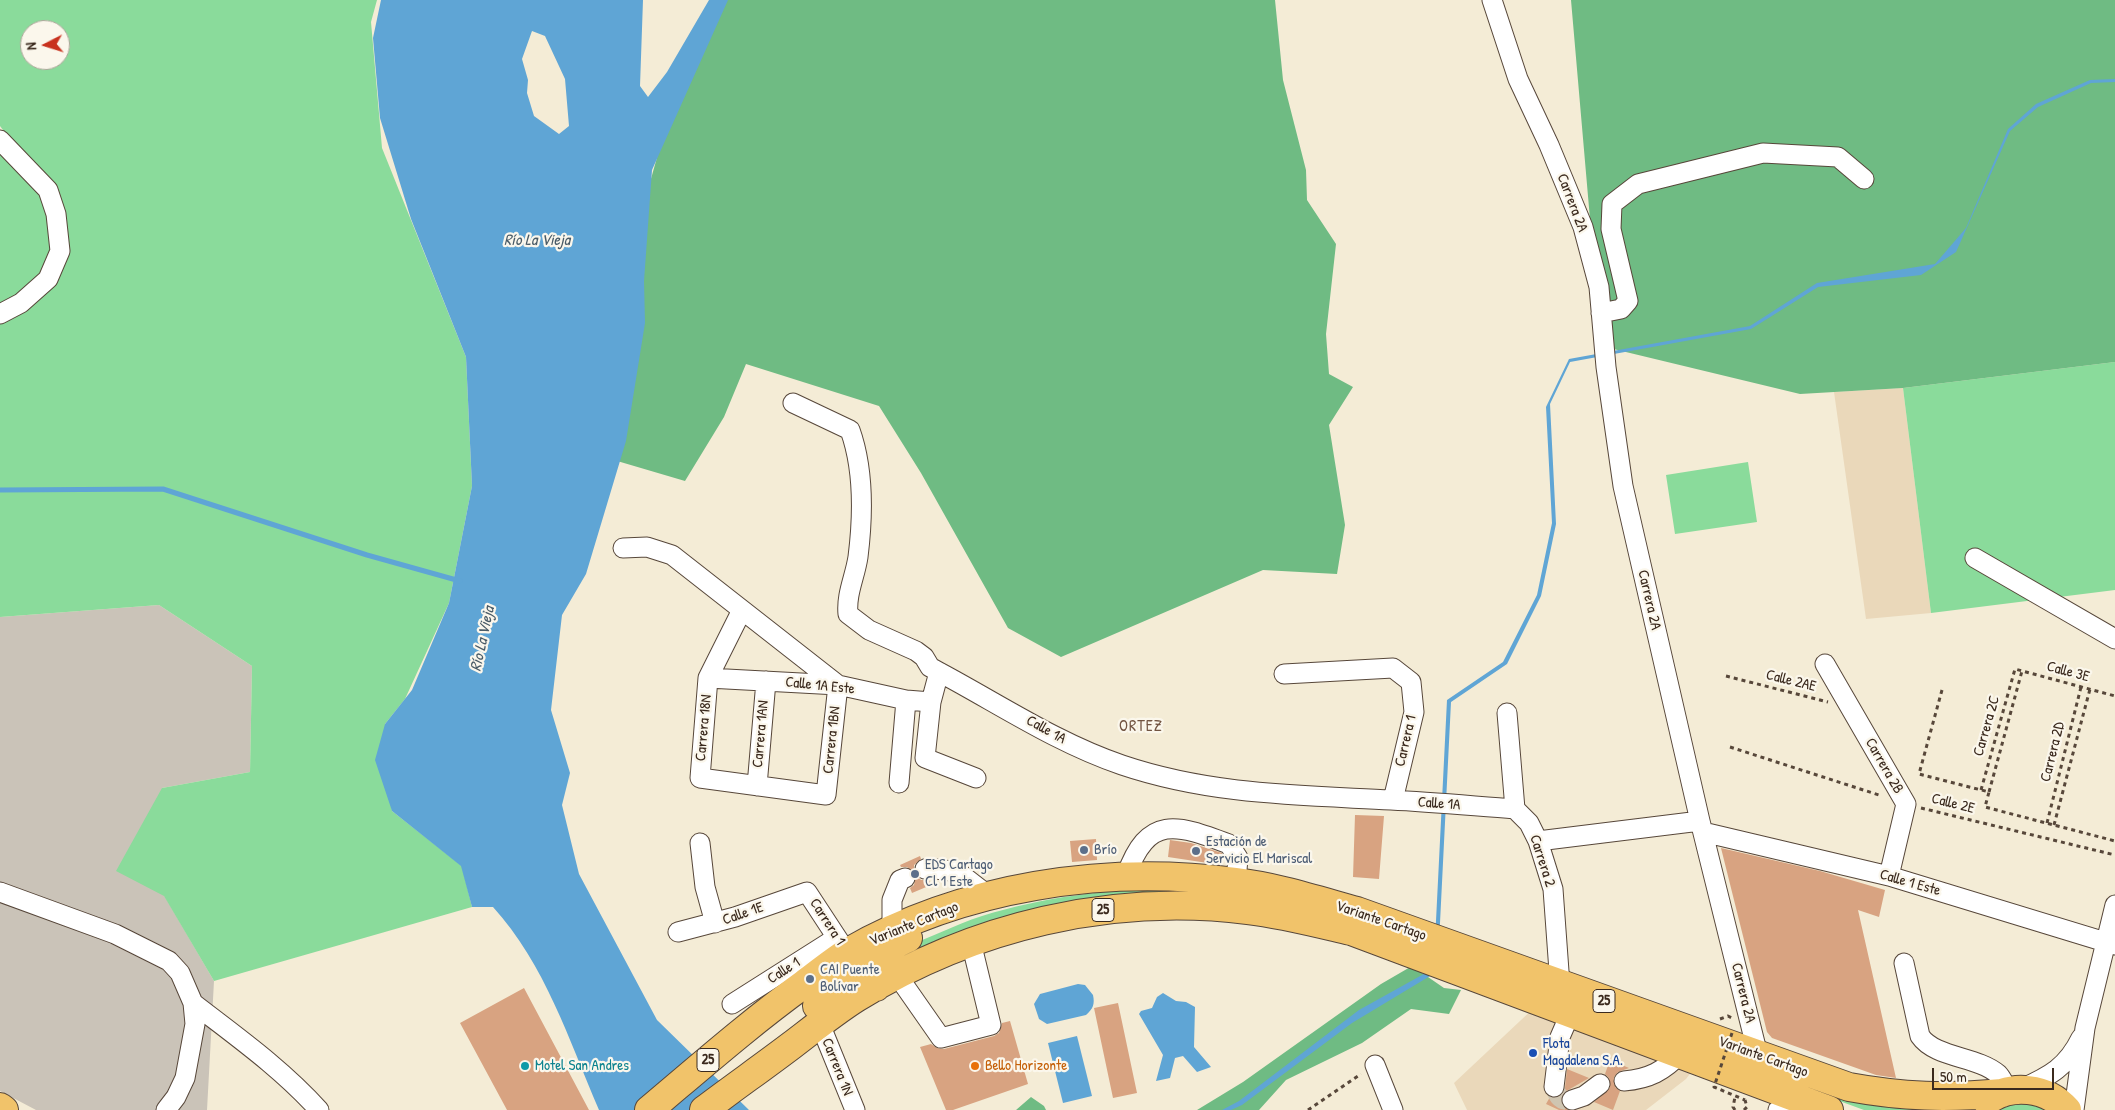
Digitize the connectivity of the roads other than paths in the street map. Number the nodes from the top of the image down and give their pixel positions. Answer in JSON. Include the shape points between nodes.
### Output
{"nodes":[{"id":1,"x":1492,"y":0,"type":"edge"},
{"id":2,"x":0,"y":140,"type":"edge"},
{"id":3,"x":1864,"y":179,"type":"dead end"},
{"id":4,"x":0,"y":314,"type":"edge"},
{"id":5,"x":1602,"y":320,"type":"junction"},
{"id":6,"x":793,"y":403,"type":"dead end"},
{"id":7,"x":623,"y":548,"type":"dead end"},
{"id":8,"x":1976,"y":558,"type":"dead end"},
{"id":9,"x":742,"y":610,"type":"junction"},
{"id":10,"x":2115,"y":639,"type":"edge"},
{"id":11,"x":1826,"y":664,"type":"dead end"},
{"id":12,"x":940,"y":672,"type":"junction"},
{"id":13,"x":1284,"y":674,"type":"dead end"},
{"id":14,"x":708,"y":678,"type":"junction"},
{"id":15,"x":766,"y":681,"type":"junction"},
{"id":16,"x":838,"y":685,"type":"junction"},
{"id":17,"x":906,"y":700,"type":"junction"},
{"id":18,"x":931,"y":702,"type":"junction"},
{"id":19,"x":1507,"y":713,"type":"dead end"},
{"id":20,"x":976,"y":778,"type":"dead end"},
{"id":21,"x":900,"y":783,"type":"dead end"},
{"id":22,"x":757,"y":786,"type":"junction"},
{"id":23,"x":1393,"y":800,"type":"junction"},
{"id":24,"x":1515,"y":809,"type":"junction"},
{"id":25,"x":1701,"y":827,"type":"junction"},
{"id":26,"x":1538,"y":841,"type":"junction"},
{"id":27,"x":700,"y":843,"type":"dead end"},
{"id":28,"x":925,"y":870,"type":"dead end"},
{"id":29,"x":1126,"y":876,"type":"junction"},
{"id":30,"x":1888,"y":876,"type":"junction"},
{"id":31,"x":905,"y":878,"type":"dead end"},
{"id":32,"x":1236,"y":882,"type":"junction"},
{"id":33,"x":0,"y":892,"type":"edge"},
{"id":34,"x":807,"y":892,"type":"joint"},
{"id":35,"x":990,"y":896,"type":"junction"},
{"id":36,"x":2115,"y":905,"type":"edge"},
{"id":37,"x":924,"y":917,"type":"junction"},
{"id":38,"x":715,"y":923,"type":"junction"},
{"id":39,"x":892,"y":931,"type":"junction"},
{"id":40,"x":678,"y":932,"type":"dead end"},
{"id":41,"x":971,"y":942,"type":"junction"},
{"id":42,"x":2110,"y":943,"type":"edge"},
{"id":43,"x":841,"y":945,"type":"junction"},
{"id":44,"x":1422,"y":946,"type":"junction"},
{"id":45,"x":1449,"y":956,"type":"junction"},
{"id":46,"x":1904,"y":964,"type":"dead end"},
{"id":47,"x":886,"y":981,"type":"junction"},
{"id":48,"x":1560,"y":985,"type":"junction"},
{"id":49,"x":193,"y":1003,"type":"junction"},
{"id":50,"x":732,"y":1004,"type":"dead end"},
{"id":51,"x":1570,"y":1014,"type":"junction"},
{"id":52,"x":2086,"y":1028,"type":"junction"},
{"id":53,"x":808,"y":1033,"type":"junction"},
{"id":54,"x":1681,"y":1054,"type":"junction"},
{"id":55,"x":1758,"y":1055,"type":"junction"},
{"id":56,"x":1375,"y":1065,"type":"road end"},
{"id":57,"x":1624,"y":1081,"type":"dead end"},
{"id":58,"x":1600,"y":1084,"type":"dead end"},
{"id":59,"x":1554,"y":1087,"type":"dead end"},
{"id":60,"x":2011,"y":1091,"type":"junction"},
{"id":61,"x":1572,"y":1100,"type":"dead end"},
{"id":62,"x":1787,"y":1104,"type":"edge"},
{"id":63,"x":0,"y":1108,"type":"edge"},
{"id":64,"x":4,"y":1110,"type":"edge"},
{"id":65,"x":166,"y":1110,"type":"edge"},
{"id":66,"x":319,"y":1110,"type":"edge"},
{"id":67,"x":648,"y":1110,"type":"edge"},
{"id":68,"x":704,"y":1110,"type":"edge"},
{"id":69,"x":855,"y":1110,"type":"edge"},
{"id":70,"x":1393,"y":1110,"type":"edge"},
{"id":71,"x":1829,"y":1110,"type":"edge"},
{"id":72,"x":1977,"y":1110,"type":"edge"},
{"id":73,"x":2067,"y":1110,"type":"edge"},
{"id":74,"x":2074,"y":1110,"type":"edge"}],
"edges":[{"from":1,"to":5,"type":"street","name":"Carrera 2A","via":[[1518,79],[1583,227],[1599,287]]},
{"from":2,"to":4,"type":"street","via":[[48,190],[56,214],[60,251],[48,279],[21,303]]},
{"from":3,"to":5,"type":"street","via":[[1838,157],[1763,153],[1638,184],[1612,204],[1611,229],[1628,301]]},
{"from":5,"to":25,"type":"street","name":"Carrera 2A","via":[[1624,486]]},
{"from":6,"to":12,"type":"street","name":"Calle 1A","via":[[850,430],[856,445],[861,503],[858,558],[847,601],[848,614],[869,630],[916,651],[930,667]]},
{"from":7,"to":9,"type":"street","via":[[648,548],[672,555]]},
{"from":8,"to":10,"type":"street"},
{"from":9,"to":14,"type":"street"},
{"from":9,"to":16,"type":"street"},
{"from":11,"to":30,"type":"street","name":"Carrera 2B","via":[[1906,804]]},
{"from":12,"to":18,"type":"street"},
{"from":12,"to":23,"type":"street","name":"Calle 1A","via":[[1085,751],[1152,774],[1194,784],[1276,796]]},
{"from":13,"to":23,"type":"street","name":"Carrera 1","via":[[1393,668],[1411,682],[1414,712]]},
{"from":14,"to":15,"type":"street","name":"Calle 1A Este"},
{"from":14,"to":22,"type":"street","name":"Carrera 18N","via":[[700,778]]},
{"from":15,"to":16,"type":"street","name":"Calle 1A Este"},
{"from":15,"to":22,"type":"street","name":"Carrera 1AN"},
{"from":16,"to":17,"type":"street","name":"Calle 1A Este"},
{"from":16,"to":22,"type":"street","name":"Carrera 1BN","via":[[826,795]]},
{"from":17,"to":18,"type":"street","name":"Calle 1A Este"},
{"from":17,"to":21,"type":"street"},
{"from":18,"to":20,"type":"street","via":[[925,758]]},
{"from":19,"to":24,"type":"street"},
{"from":23,"to":24,"type":"street","name":"Calle 1A"},
{"from":24,"to":26,"type":"street","name":"Carrera 2","via":[[1529,823]]},
{"from":25,"to":26,"type":"street"},
{"from":25,"to":30,"type":"street","name":"Calle 1 Este"},
{"from":25,"to":55,"type":"street","name":"Carrera 2A"},
{"from":26,"to":48,"type":"street","name":"Carrera 2","via":[[1553,889]]},
{"from":27,"to":38,"type":"street","via":[[705,887]]},
{"from":28,"to":35,"type":"street","via":[[958,872]]},
{"from":29,"to":32,"type":"highway","name":"Variante Cartago","number":"25"},
{"from":29,"to":32,"type":"street","via":[[1134,853],[1153,832],[1180,828],[1229,844],[1238,858]]},
{"from":29,"to":35,"type":"highway","name":"Variante Cartago","number":"25","via":[[1057,882]]},
{"from":30,"to":42,"type":"street","name":"Calle 1 Este"},
{"from":31,"to":39,"type":"street","via":[[900,880],[892,900]]},
{"from":32,"to":44,"type":"highway","name":"Variante Cartago","number":"25","via":[[1287,891],[1348,908]]},
{"from":33,"to":49,"type":"street","via":[[94,925],[170,961],[180,973]]},
{"from":34,"to":38,"type":"street","name":"Calle 1E"},
{"from":34,"to":43,"type":"street","name":"Carrera 1"},
{"from":35,"to":37,"type":"highway","name":"Variante Cartago","number":"25"},
{"from":36,"to":42,"type":"street"},
{"from":37,"to":39,"type":"highway","name":"Variante Cartago","number":"25"},
{"from":37,"to":47,"type":"highway","via":[[911,937],[883,951],[875,966],[874,979]]},
{"from":38,"to":40,"type":"street","name":"Calle 1E"},
{"from":39,"to":43,"type":"highway","name":"Variante Cartago","number":"25"},
{"from":41,"to":44,"type":"highway","name":"Variante Cartago","number":"25","via":[[1072,914],[1142,906],[1212,906],[1282,915]]},
{"from":41,"to":47,"type":"highway","name":"Variante Cartago","number":"25"},
{"from":41,"to":47,"type":"street","via":[[991,1025],[941,1038]]},
{"from":42,"to":52,"type":"street"},
{"from":43,"to":50,"type":"street","name":"Calle 1"},
{"from":43,"to":53,"type":"highway","via":[[850,966],[848,978],[816,1007]]},
{"from":43,"to":67,"type":"highway","name":"Variante Cartago","number":"25"},
{"from":44,"to":45,"type":"highway","name":"Variante Cartago","number":"25"},
{"from":45,"to":48,"type":"highway","name":"Variante Cartago","number":"25"},
{"from":45,"to":51,"type":"highway","name":"Variante Cartago","number":"25"},
{"from":46,"to":60,"type":"street","via":[[1924,1042],[1998,1075]]},
{"from":47,"to":53,"type":"highway","name":"Variante Cartago","number":"25"},
{"from":48,"to":55,"type":"highway","name":"Variante Cartago","number":"25"},
{"from":49,"to":65,"type":"street","via":[[195,1024],[185,1078]]},
{"from":49,"to":66,"type":"street","via":[[286,1075]]},
{"from":51,"to":54,"type":"highway","name":"Variante Cartago","number":"25"},
{"from":51,"to":59,"type":"street","via":[[1560,1037]]},
{"from":52,"to":60,"type":"street","via":[[2073,1055],[2053,1074]]},
{"from":52,"to":74,"type":"street"},
{"from":53,"to":68,"type":"highway","number":"25"},
{"from":53,"to":69,"type":"street","name":"Carrera 1N"},
{"from":54,"to":57,"type":"street","via":[[1666,1069]]},
{"from":54,"to":62,"type":"highway","name":"Variante Cartago","number":"25"},
{"from":55,"to":60,"type":"highway","name":"Variante Cartago","number":"25","via":[[1849,1088],[1884,1094],[1958,1097]]},
{"from":56,"to":70,"type":"street"},
{"from":58,"to":61,"type":"street"},
{"from":60,"to":72,"type":"highway","via":[[1991,1098]]},
{"from":60,"to":73,"type":"highway","number":"25","via":[[2045,1094]]},
{"from":62,"to":71,"type":"highway","name":"Variante Cartago","number":"25"},
{"from":63,"to":64,"type":"highway"}]}
